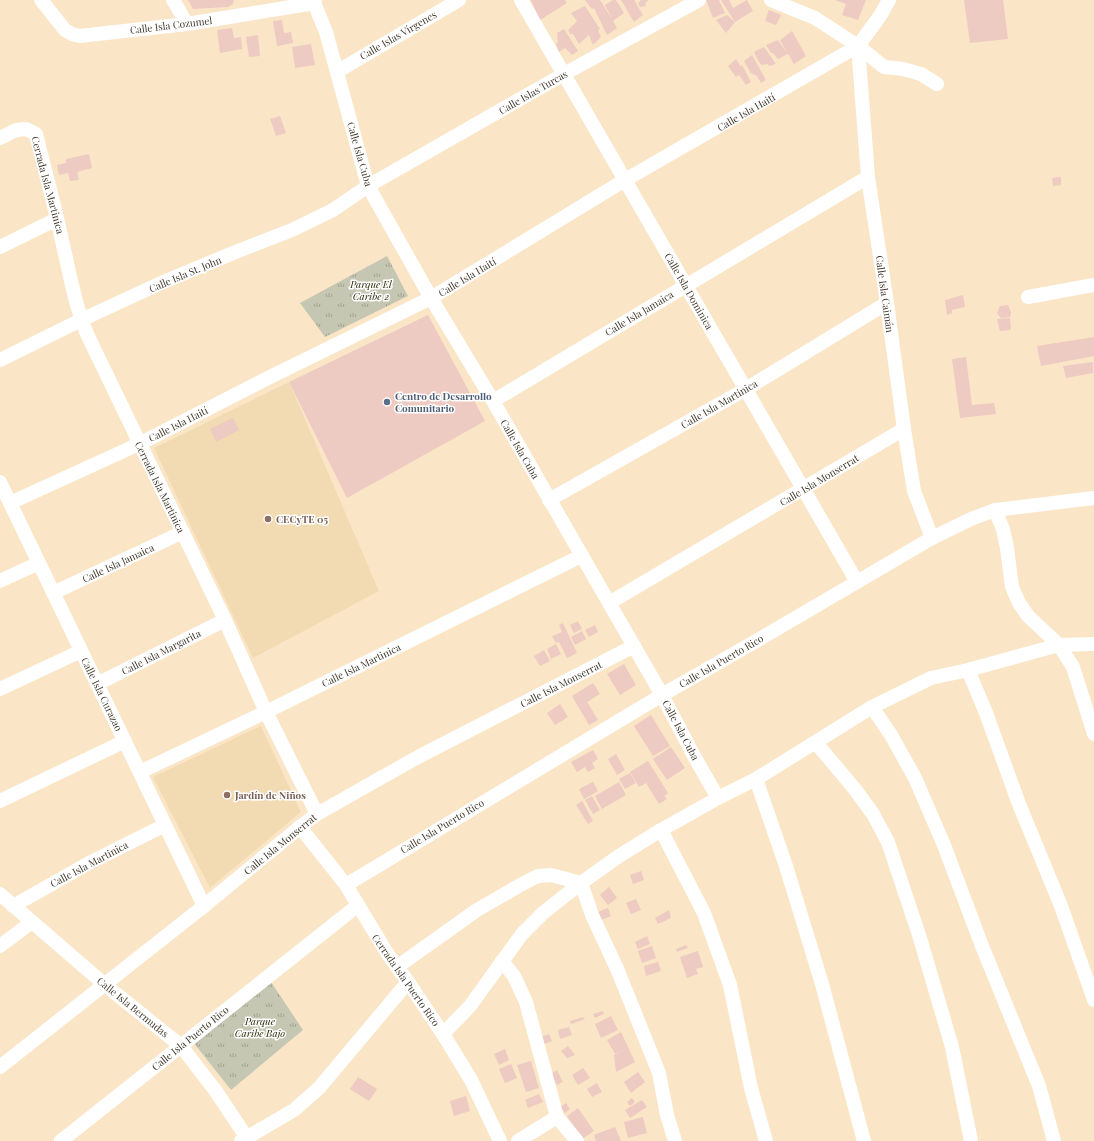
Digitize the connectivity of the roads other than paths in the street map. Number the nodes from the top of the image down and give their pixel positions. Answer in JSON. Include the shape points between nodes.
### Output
{"nodes":[{"id":1,"x":41,"y":0,"type":"edge"},
{"id":2,"x":173,"y":0,"type":"edge"},
{"id":3,"x":459,"y":0,"type":"edge"},
{"id":4,"x":521,"y":0,"type":"edge"},
{"id":5,"x":699,"y":0,"type":"edge"},
{"id":6,"x":771,"y":0,"type":"edge"},
{"id":7,"x":889,"y":0,"type":"edge"},
{"id":8,"x":314,"y":1,"type":"edge"},
{"id":9,"x":187,"y":24,"type":"junction"},
{"id":10,"x":858,"y":46,"type":"junction"},
{"id":11,"x":338,"y":71,"type":"junction"},
{"id":12,"x":564,"y":74,"type":"junction"},
{"id":13,"x":937,"y":84,"type":"dead end"},
{"id":14,"x":0,"y":138,"type":"edge"},
{"id":15,"x":868,"y":177,"type":"junction"},
{"id":16,"x":625,"y":180,"type":"junction"},
{"id":17,"x":368,"y":186,"type":"junction"},
{"id":18,"x":57,"y":219,"type":"junction"},
{"id":19,"x":0,"y":247,"type":"edge"},
{"id":20,"x":1094,"y":284,"type":"edge"},
{"id":21,"x":686,"y":285,"type":"junction"},
{"id":22,"x":1028,"y":297,"type":"dead end"},
{"id":23,"x":431,"y":298,"type":"junction"},
{"id":24,"x":887,"y":303,"type":"junction"},
{"id":25,"x":81,"y":320,"type":"junction"},
{"id":26,"x":0,"y":360,"type":"edge"},
{"id":27,"x":746,"y":389,"type":"junction"},
{"id":28,"x":493,"y":401,"type":"junction"},
{"id":29,"x":904,"y":429,"type":"junction"},
{"id":30,"x":139,"y":444,"type":"junction"},
{"id":31,"x":0,"y":482,"type":"edge"},
{"id":32,"x":803,"y":489,"type":"junction"},
{"id":33,"x":1094,"y":498,"type":"edge"},
{"id":34,"x":549,"y":500,"type":"junction"},
{"id":35,"x":10,"y":503,"type":"junction"},
{"id":36,"x":995,"y":510,"type":"junction"},
{"id":37,"x":183,"y":532,"type":"junction"},
{"id":38,"x":932,"y":538,"type":"junction"},
{"id":39,"x":581,"y":556,"type":"junction"},
{"id":40,"x":39,"y":563,"type":"junction"},
{"id":41,"x":0,"y":581,"type":"edge"},
{"id":42,"x":857,"y":582,"type":"junction"},
{"id":43,"x":54,"y":593,"type":"junction"},
{"id":44,"x":609,"y":603,"type":"junction"},
{"id":45,"x":225,"y":620,"type":"junction"},
{"id":46,"x":1094,"y":644,"type":"edge"},
{"id":47,"x":1059,"y":645,"type":"junction"},
{"id":48,"x":634,"y":646,"type":"junction"},
{"id":49,"x":81,"y":651,"type":"junction"},
{"id":50,"x":968,"y":670,"type":"junction"},
{"id":51,"x":97,"y":684,"type":"junction"},
{"id":52,"x":0,"y":689,"type":"edge"},
{"id":53,"x":662,"y":695,"type":"junction"},
{"id":54,"x":872,"y":707,"type":"junction"},
{"id":55,"x":266,"y":712,"type":"junction"},
{"id":56,"x":1094,"y":734,"type":"edge"},
{"id":57,"x":125,"y":741,"type":"junction"},
{"id":58,"x":816,"y":743,"type":"junction"},
{"id":59,"x":140,"y":772,"type":"junction"},
{"id":60,"x":756,"y":780,"type":"junction"},
{"id":61,"x":718,"y":798,"type":"junction"},
{"id":62,"x":0,"y":801,"type":"edge"},
{"id":63,"x":317,"y":814,"type":"junction"},
{"id":64,"x":165,"y":825,"type":"junction"},
{"id":65,"x":300,"y":827,"type":"junction"},
{"id":66,"x":661,"y":830,"type":"junction"},
{"id":67,"x":581,"y":883,"type":"junction"},
{"id":68,"x":346,"y":885,"type":"junction"},
{"id":69,"x":0,"y":894,"type":"edge"},
{"id":70,"x":13,"y":906,"type":"junction"},
{"id":71,"x":204,"y":906,"type":"junction"},
{"id":72,"x":357,"y":906,"type":"junction"},
{"id":73,"x":32,"y":922,"type":"junction"},
{"id":74,"x":0,"y":946,"type":"edge"},
{"id":75,"x":502,"y":961,"type":"junction"},
{"id":76,"x":397,"y":967,"type":"junction"},
{"id":77,"x":408,"y":982,"type":"junction"},
{"id":78,"x":104,"y":984,"type":"junction"},
{"id":79,"x":1094,"y":1000,"type":"edge"},
{"id":80,"x":443,"y":1034,"type":"junction"},
{"id":81,"x":181,"y":1046,"type":"junction"},
{"id":82,"x":0,"y":1067,"type":"edge"},
{"id":83,"x":557,"y":1117,"type":"junction"},
{"id":84,"x":244,"y":1139,"type":"edge"},
{"id":85,"x":61,"y":1141,"type":"edge"},
{"id":86,"x":500,"y":1141,"type":"edge"},
{"id":87,"x":518,"y":1141,"type":"edge"},
{"id":88,"x":576,"y":1141,"type":"edge"},
{"id":89,"x":675,"y":1141,"type":"edge"},
{"id":90,"x":766,"y":1141,"type":"edge"},
{"id":91,"x":864,"y":1141,"type":"edge"},
{"id":92,"x":972,"y":1141,"type":"edge"},
{"id":93,"x":1054,"y":1141,"type":"edge"}],
"edges":[{"from":1,"to":9,"type":"street","name":"Calle Isla Cozumel","via":[[65,30],[80,36]]},
{"from":2,"to":9,"type":"street"},
{"from":3,"to":11,"type":"street","name":"Calle Islas Vírgenes"},
{"from":4,"to":12,"type":"street","name":"Calle Isla Dominica"},
{"from":5,"to":12,"type":"street","name":"Calle Islas Turcas"},
{"from":6,"to":10,"type":"street","via":[[815,18]]},
{"from":7,"to":10,"type":"street","name":"Calle Isla Haití"},
{"from":8,"to":9,"type":"street","name":"Calle Isla Cozumel"},
{"from":8,"to":11,"type":"street","name":"Calle Isla Cuba"},
{"from":10,"to":13,"type":"street","via":[[884,67],[921,74]]},
{"from":10,"to":15,"type":"street","name":"Calle Isla Caimán"},
{"from":10,"to":16,"type":"street","name":"Calle Isla Haití"},
{"from":11,"to":17,"type":"street","name":"Calle Isla Cuba"},
{"from":12,"to":16,"type":"street","name":"Calle Isla Dominica"},
{"from":12,"to":17,"type":"street","name":"Calle Islas Turcas"},
{"from":14,"to":18,"type":"street","name":"Cerrada Isla Martinica","via":[[16,130],[26,129],[36,134]]},
{"from":15,"to":21,"type":"street","name":"Calle Isla Jamaica"},
{"from":15,"to":24,"type":"street","name":"Calle Isla Caimán"},
{"from":16,"to":21,"type":"street","name":"Calle Isla Dominica"},
{"from":16,"to":23,"type":"street","name":"Calle Isla Haití"},
{"from":17,"to":23,"type":"street","name":"Calle Isla Cuba"},
{"from":17,"to":25,"type":"street","name":"Calle Isla St. John","via":[[333,210],[292,230],[168,280]]},
{"from":18,"to":19,"type":"street"},
{"from":18,"to":25,"type":"street","name":"Cerrada Isla Martinica"},
{"from":20,"to":22,"type":"street"},
{"from":21,"to":27,"type":"street","name":"Calle Isla Dominica"},
{"from":21,"to":28,"type":"street","name":"Calle Isla Jamaica"},
{"from":23,"to":28,"type":"street","name":"Calle Isla Cuba"},
{"from":23,"to":30,"type":"street","name":"Calle Isla Haití"},
{"from":24,"to":27,"type":"street","name":"Calle Isla Martinica"},
{"from":24,"to":29,"type":"street","name":"Calle Isla Caimán"},
{"from":25,"to":26,"type":"street","name":"Calle Isla St. John"},
{"from":25,"to":30,"type":"street","name":"Cerrada Isla Martinica"},
{"from":27,"to":32,"type":"street","name":"Calle Isla Dominica"},
{"from":27,"to":34,"type":"street","name":"Calle Isla Martinica"},
{"from":28,"to":34,"type":"street","name":"Calle Isla Cuba"},
{"from":29,"to":32,"type":"street","name":"Calle Isla Monserrat"},
{"from":29,"to":38,"type":"street","name":"Calle Isla Caimán","via":[[914,491]]},
{"from":30,"to":35,"type":"street","name":"Calle Isla Haití"},
{"from":30,"to":37,"type":"street","name":"Cerrada Isla Martinica"},
{"from":31,"to":35,"type":"street","name":"Calle Isla Curazao"},
{"from":32,"to":42,"type":"street","name":"Calle Isla Dominica"},
{"from":32,"to":44,"type":"street","name":"Calle Isla Monserrat"},
{"from":33,"to":36,"type":"street","name":"Calle Isla Puerto Rico"},
{"from":34,"to":39,"type":"street","name":"Calle Isla Cuba"},
{"from":35,"to":40,"type":"street","name":"Calle Isla Curazao"},
{"from":36,"to":38,"type":"street","name":"Calle Isla Puerto Rico"},
{"from":36,"to":47,"type":"street","via":[[1003,529],[1012,587],[1019,603],[1028,616]]},
{"from":37,"to":43,"type":"street","name":"Calle Isla Jamaica"},
{"from":37,"to":45,"type":"street","name":"Cerrada Isla Martinica"},
{"from":38,"to":42,"type":"street","name":"Calle Isla Puerto Rico"},
{"from":39,"to":44,"type":"street","name":"Calle Isla Cuba"},
{"from":39,"to":55,"type":"street","name":"Calle Isla Martinica"},
{"from":40,"to":41,"type":"street"},
{"from":40,"to":43,"type":"street","name":"Calle Isla Curazao"},
{"from":42,"to":53,"type":"street","name":"Calle Isla Puerto Rico"},
{"from":43,"to":49,"type":"street","name":"Calle Isla Curazao"},
{"from":44,"to":48,"type":"street","name":"Calle Isla Cuba"},
{"from":45,"to":51,"type":"street","name":"Calle Isla Margarita"},
{"from":45,"to":55,"type":"street","name":"Cerrada Isla Martinica"},
{"from":46,"to":47,"type":"street"},
{"from":47,"to":50,"type":"street"},
{"from":47,"to":56,"type":"street","via":[[1073,667]]},
{"from":48,"to":53,"type":"street","name":"Calle Isla Cuba"},
{"from":48,"to":63,"type":"street","name":"Calle Isla Monserrat","via":[[418,757]]},
{"from":49,"to":51,"type":"street","name":"Calle Isla Curazao"},
{"from":49,"to":52,"type":"street"},
{"from":50,"to":54,"type":"street","via":[[931,678]]},
{"from":50,"to":79,"type":"street","via":[[1061,906]]},
{"from":51,"to":57,"type":"street","name":"Calle Isla Curazao"},
{"from":53,"to":61,"type":"street","name":"Calle Isla Cuba"},
{"from":53,"to":68,"type":"street","name":"Calle Isla Puerto Rico"},
{"from":54,"to":58,"type":"street"},
{"from":54,"to":93,"type":"street","via":[[914,778],[944,845],[1039,1086]]},
{"from":55,"to":59,"type":"street","name":"Calle Isla Martinica"},
{"from":55,"to":63,"type":"street","name":"Cerrada Isla Martinica"},
{"from":57,"to":59,"type":"street","name":"Calle Isla Curazao"},
{"from":57,"to":62,"type":"street"},
{"from":58,"to":60,"type":"street"},
{"from":58,"to":92,"type":"street","via":[[873,814],[888,842],[952,1047]]},
{"from":59,"to":64,"type":"street","name":"Calle Isla Curazao"},
{"from":60,"to":61,"type":"street"},
{"from":60,"to":91,"type":"street","via":[[786,866],[822,984]]},
{"from":61,"to":66,"type":"street"},
{"from":63,"to":65,"type":"street","name":"Calle Isla Monserrat"},
{"from":64,"to":70,"type":"street","name":"Calle Isla Martinica","via":[[88,863]]},
{"from":64,"to":71,"type":"street","name":"Calle Isla Curazao"},
{"from":65,"to":68,"type":"street","name":"Cerrada Isla Puerto Rico"},
{"from":65,"to":71,"type":"street","name":"Calle Isla Monserrat"},
{"from":66,"to":67,"type":"street"},
{"from":66,"to":90,"type":"street","via":[[704,913],[730,985],[751,1088]]},
{"from":67,"to":75,"type":"street","via":[[522,934]]},
{"from":67,"to":76,"type":"street","via":[[551,875],[538,876],[477,910]]},
{"from":67,"to":89,"type":"street","via":[[659,1073]]},
{"from":68,"to":72,"type":"street","name":"Cerrada Isla Puerto Rico"},
{"from":69,"to":70,"type":"street","name":"Calle Isla Bermudas"},
{"from":70,"to":73,"type":"street","name":"Calle Isla Bermudas"},
{"from":71,"to":78,"type":"street","name":"Calle Isla Monserrat"},
{"from":72,"to":76,"type":"street","name":"Cerrada Isla Puerto Rico"},
{"from":72,"to":81,"type":"street","name":"Calle Isla Puerto Rico"},
{"from":73,"to":74,"type":"street"},
{"from":73,"to":78,"type":"street","name":"Calle Isla Bermudas"},
{"from":75,"to":80,"type":"street","via":[[470,1006]]},
{"from":75,"to":83,"type":"street","via":[[514,976],[526,1002]]},
{"from":76,"to":77,"type":"street","name":"Cerrada Isla Puerto Rico"},
{"from":77,"to":80,"type":"street","name":"Cerrada Isla Puerto Rico"},
{"from":77,"to":84,"type":"street","via":[[319,1088],[294,1110]]},
{"from":78,"to":81,"type":"street","name":"Calle Isla Bermudas"},
{"from":78,"to":82,"type":"street","name":"Calle Isla Monserrat"},
{"from":80,"to":86,"type":"street","name":"Cerrada Isla Puerto Rico","via":[[471,1080]]},
{"from":81,"to":84,"type":"street","name":"Calle Isla Bermudas","via":[[215,1090]]},
{"from":81,"to":85,"type":"street","name":"Calle Isla Puerto Rico"},
{"from":83,"to":87,"type":"street"},
{"from":83,"to":88,"type":"street"}]}
